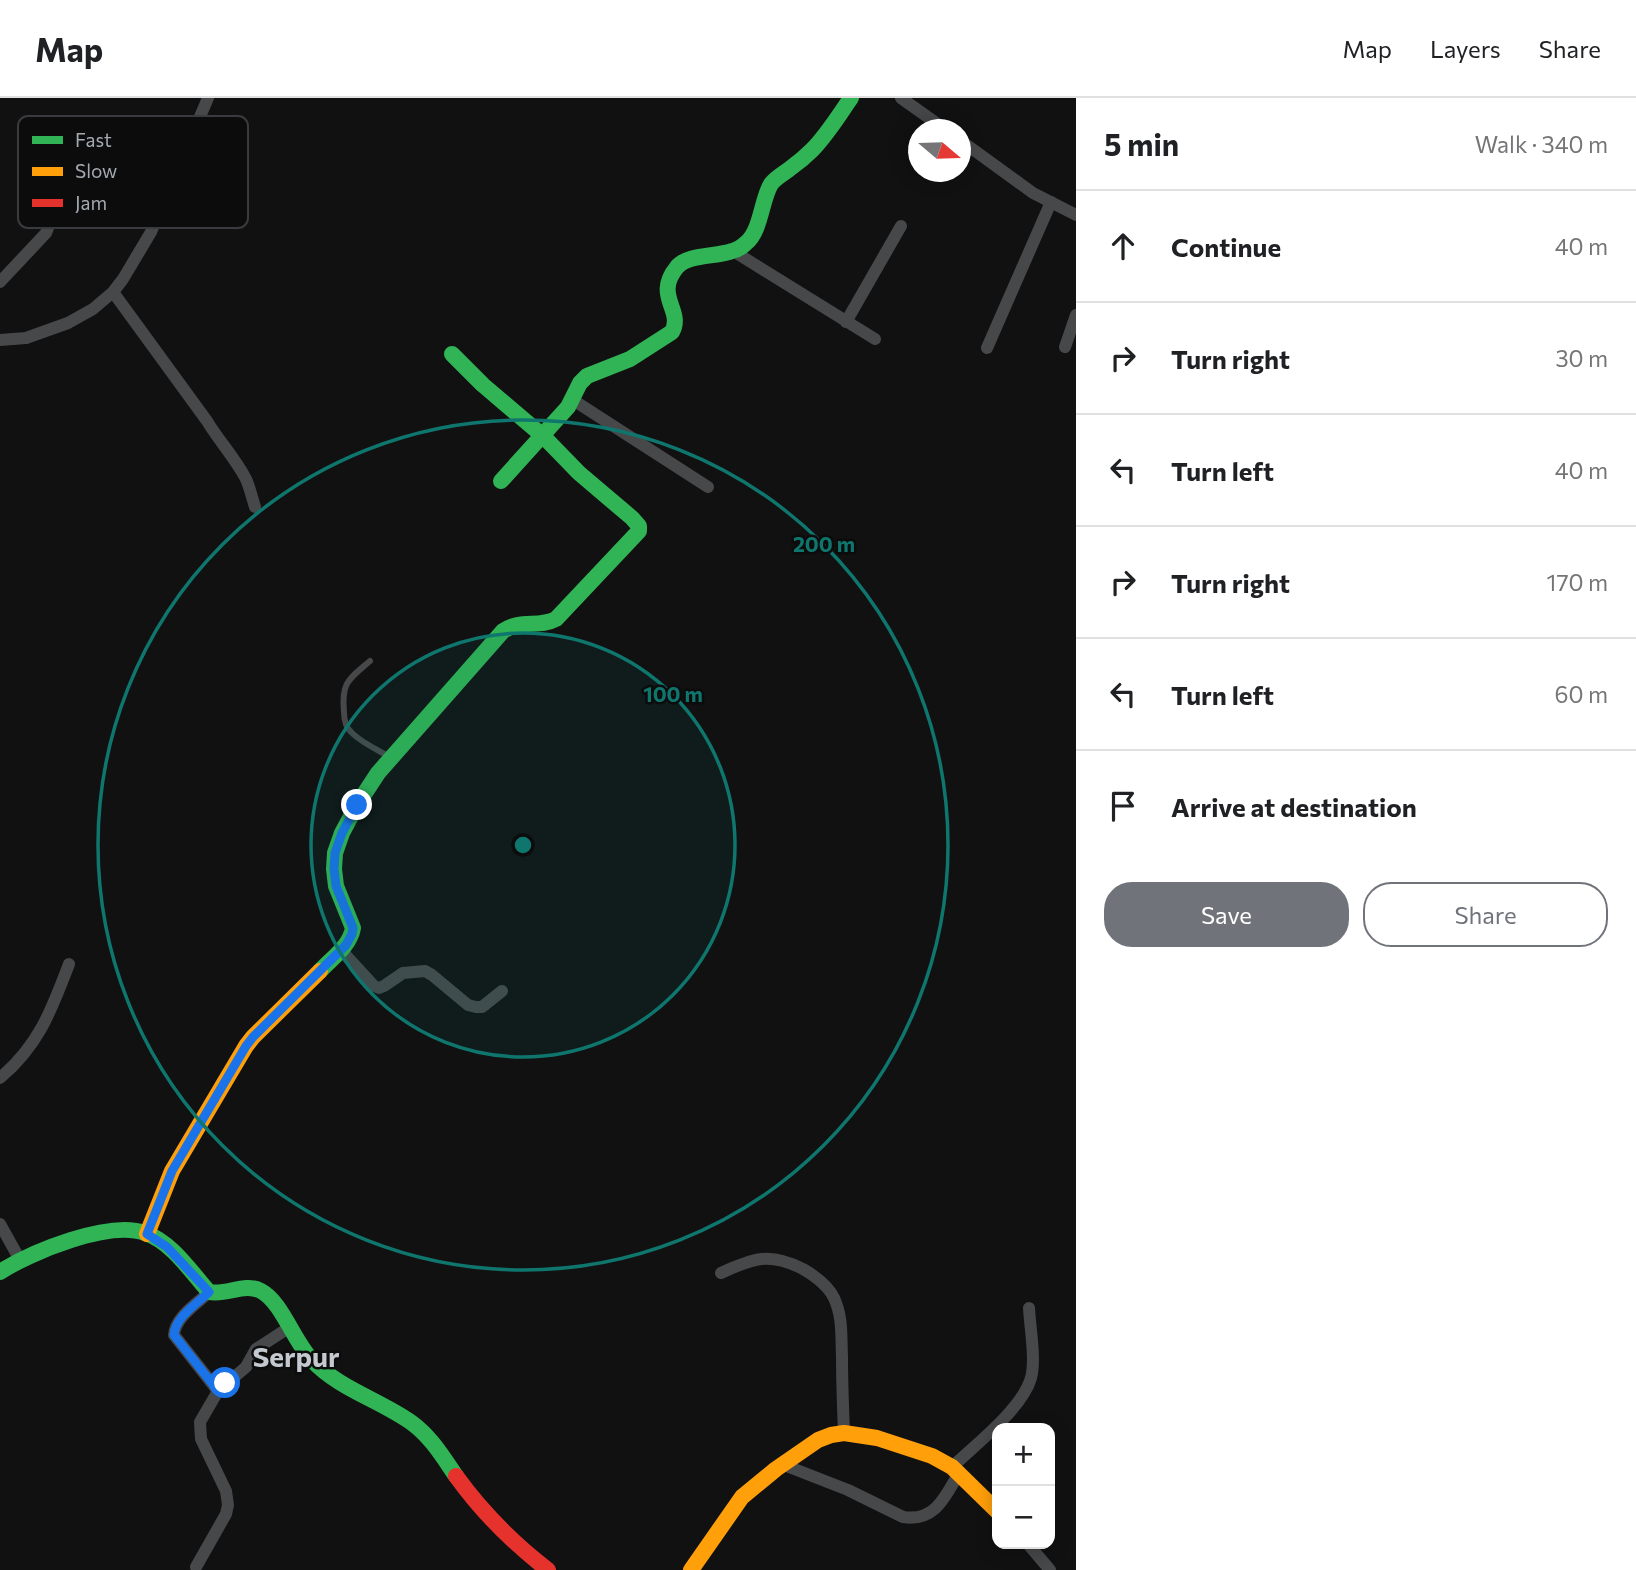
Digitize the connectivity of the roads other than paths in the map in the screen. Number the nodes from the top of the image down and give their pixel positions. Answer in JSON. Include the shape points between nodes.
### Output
{"nodes":[{"id":1,"x":208,"y":98,"type":"edge"},
{"id":2,"x":851,"y":98,"type":"edge"},
{"id":3,"x":901,"y":98,"type":"edge"},
{"id":4,"x":200,"y":116,"type":"edge"},
{"id":5,"x":931,"y":119,"type":"edge"},
{"id":6,"x":971,"y":148,"type":"edge"},
{"id":7,"x":1051,"y":202,"type":"junction"},
{"id":8,"x":1076,"y":215,"type":"edge"},
{"id":9,"x":901,"y":226,"type":"dead end"},
{"id":10,"x":48,"y":228,"type":"edge"},
{"id":11,"x":153,"y":228,"type":"edge"},
{"id":12,"x":733,"y":251,"type":"junction"},
{"id":13,"x":0,"y":282,"type":"edge"},
{"id":14,"x":113,"y":292,"type":"junction"},
{"id":15,"x":1076,"y":315,"type":"edge"},
{"id":16,"x":846,"y":322,"type":"junction"},
{"id":17,"x":875,"y":339,"type":"dead end"},
{"id":18,"x":0,"y":340,"type":"edge"},
{"id":19,"x":1065,"y":347,"type":"dead end"},
{"id":20,"x":986,"y":348,"type":"dead end"},
{"id":21,"x":452,"y":354,"type":"dead end"},
{"id":22,"x":573,"y":400,"type":"junction"},
{"id":23,"x":543,"y":436,"type":"junction"},
{"id":24,"x":501,"y":481,"type":"dead end"},
{"id":25,"x":708,"y":487,"type":"dead end"},
{"id":26,"x":255,"y":507,"type":"dead end"},
{"id":27,"x":370,"y":661,"type":"dead end"},
{"id":28,"x":391,"y":758,"type":"junction"},
{"id":29,"x":341,"y":950,"type":"junction"},
{"id":30,"x":69,"y":964,"type":"dead end"},
{"id":31,"x":502,"y":992,"type":"dead end"},
{"id":32,"x":0,"y":1078,"type":"edge"},
{"id":33,"x":0,"y":1224,"type":"edge"},
{"id":34,"x":147,"y":1234,"type":"junction"},
{"id":35,"x":20,"y":1260,"type":"junction"},
{"id":36,"x":0,"y":1272,"type":"edge"},
{"id":37,"x":721,"y":1273,"type":"dead end"},
{"id":38,"x":209,"y":1292,"type":"junction"},
{"id":39,"x":1029,"y":1308,"type":"dead end"},
{"id":40,"x":290,"y":1327,"type":"junction"},
{"id":41,"x":218,"y":1391,"type":"junction"},
{"id":42,"x":844,"y":1433,"type":"junction"},
{"id":43,"x":784,"y":1465,"type":"junction"},
{"id":44,"x":956,"y":1470,"type":"junction"},
{"id":45,"x":992,"y":1506,"type":"edge"},
{"id":46,"x":1032,"y":1549,"type":"edge"},
{"id":47,"x":196,"y":1567,"type":"dead end"},
{"id":48,"x":548,"y":1570,"type":"edge"},
{"id":49,"x":691,"y":1570,"type":"edge"},
{"id":50,"x":1050,"y":1570,"type":"edge"}],
"edges":[{"from":1,"to":4,"type":"street"},
{"from":2,"to":12,"type":"street","via":[[815,147],[773,181],[752,235]]},
{"from":3,"to":5,"type":"street"},
{"from":6,"to":7,"type":"street","via":[[1033,194]]},
{"from":7,"to":8,"type":"street"},
{"from":7,"to":20,"type":"street"},
{"from":9,"to":16,"type":"street"},
{"from":10,"to":13,"type":"street"},
{"from":11,"to":14,"type":"street"},
{"from":12,"to":16,"type":"street"},
{"from":12,"to":22,"type":"street","via":[[676,266],[667,292],[677,319],[672,332],[630,359],[587,376]]},
{"from":14,"to":18,"type":"street","via":[[68,323],[26,338]]},
{"from":14,"to":26,"type":"street","via":[[239,467]]},
{"from":15,"to":19,"type":"street"},
{"from":16,"to":17,"type":"street"},
{"from":21,"to":23,"type":"street"},
{"from":22,"to":23,"type":"street"},
{"from":22,"to":25,"type":"street"},
{"from":23,"to":24,"type":"street"},
{"from":23,"to":28,"type":"street","via":[[632,518],[639,531],[559,617],[542,624],[518,623],[503,631]]},
{"from":27,"to":28,"type":"lane","via":[[344,689],[344,720],[349,731]]},
{"from":28,"to":29,"type":"street","via":[[357,805],[335,853],[336,886],[353,928]]},
{"from":29,"to":31,"type":"street","via":[[379,988],[403,973],[425,971],[475,1007]]},
{"from":29,"to":34,"type":"street","via":[[246,1046],[172,1171]]},
{"from":30,"to":32,"type":"street","via":[[41,1032]]},
{"from":33,"to":35,"type":"street"},
{"from":34,"to":35,"type":"street","via":[[137,1230],[100,1234],[44,1248]]},
{"from":34,"to":38,"type":"street","via":[[167,1247]]},
{"from":35,"to":36,"type":"street"},
{"from":37,"to":42,"type":"street","via":[[747,1261],[779,1259],[825,1285],[840,1316]]},
{"from":38,"to":40,"type":"street","via":[[248,1286],[258,1290],[267,1294]]},
{"from":38,"to":41,"type":"street","via":[[179,1321],[174,1335]]},
{"from":39,"to":44,"type":"street","via":[[1032,1376],[1007,1415]]},
{"from":40,"to":41,"type":"street","via":[[256,1349],[246,1367]]},
{"from":40,"to":48,"type":"street","via":[[317,1366],[426,1435],[484,1513]]},
{"from":41,"to":47,"type":"street","via":[[199,1428],[228,1505]]},
{"from":42,"to":43,"type":"street","via":[[818,1440]]},
{"from":42,"to":44,"type":"street","via":[[877,1438],[932,1456]]},
{"from":43,"to":44,"type":"street","via":[[912,1518],[937,1507]]},
{"from":43,"to":49,"type":"street","via":[[742,1497]]},
{"from":44,"to":45,"type":"street"},
{"from":46,"to":50,"type":"street"}]}
